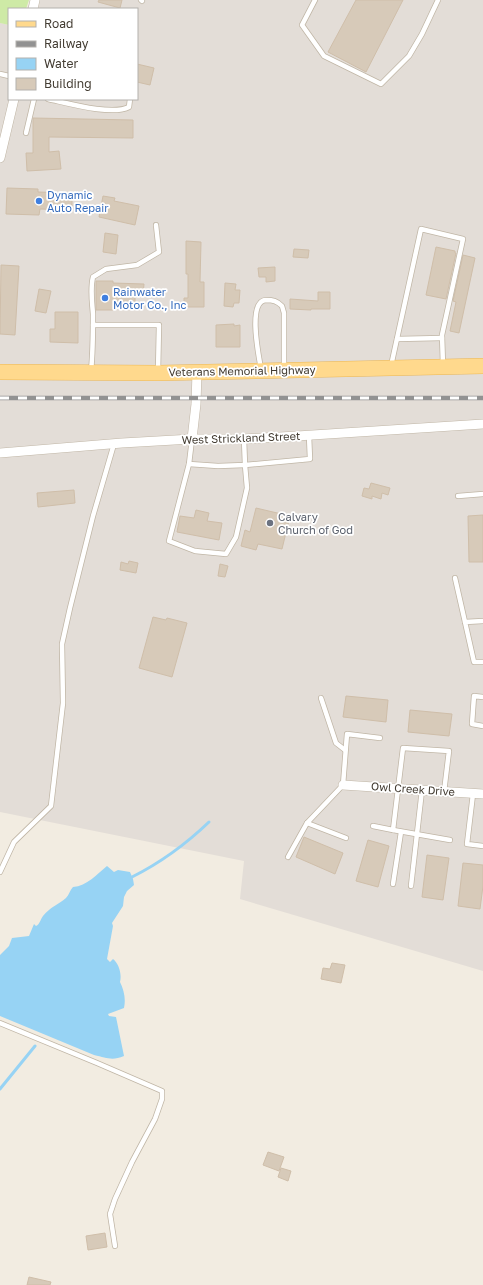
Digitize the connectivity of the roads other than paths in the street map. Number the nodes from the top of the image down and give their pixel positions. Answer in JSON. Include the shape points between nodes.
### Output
{"nodes":[{"id":1,"x":315,"y":0,"type":"edge"},
{"id":2,"x":438,"y":0,"type":"edge"},
{"id":3,"x":14,"y":100,"type":"edge"},
{"id":4,"x":34,"y":100,"type":"edge"},
{"id":5,"x":52,"y":100,"type":"edge"},
{"id":6,"x":130,"y":100,"type":"edge"},
{"id":7,"x":26,"y":133,"type":"dead end"},
{"id":8,"x":0,"y":158,"type":"edge"},
{"id":9,"x":156,"y":225,"type":"dead end"},
{"id":10,"x":93,"y":325,"type":"junction"},
{"id":11,"x":442,"y":338,"type":"junction"},
{"id":12,"x":397,"y":339,"type":"junction"},
{"id":13,"x":483,"y":366,"type":"edge"},
{"id":14,"x":443,"y":367,"type":"junction"},
{"id":15,"x":391,"y":368,"type":"junction"},
{"id":16,"x":284,"y":370,"type":"junction"},
{"id":17,"x":262,"y":371,"type":"junction"},
{"id":18,"x":0,"y":372,"type":"edge"},
{"id":19,"x":197,"y":372,"type":"junction"},
{"id":20,"x":91,"y":373,"type":"junction"},
{"id":21,"x":158,"y":373,"type":"junction"},
{"id":22,"x":483,"y":424,"type":"edge"},
{"id":23,"x":309,"y":436,"type":"junction"},
{"id":24,"x":192,"y":439,"type":"junction"},
{"id":25,"x":244,"y":439,"type":"junction"},
{"id":26,"x":114,"y":444,"type":"junction"},
{"id":27,"x":0,"y":453,"type":"edge"},
{"id":28,"x":189,"y":464,"type":"junction"},
{"id":29,"x":245,"y":465,"type":"junction"},
{"id":30,"x":483,"y":494,"type":"edge"},
{"id":31,"x":458,"y":496,"type":"dead end"},
{"id":32,"x":455,"y":578,"type":"dead end"},
{"id":33,"x":483,"y":621,"type":"edge"},
{"id":34,"x":465,"y":622,"type":"junction"},
{"id":35,"x":483,"y":662,"type":"edge"},
{"id":36,"x":483,"y":697,"type":"edge"},
{"id":37,"x":321,"y":698,"type":"dead end"},
{"id":38,"x":483,"y":726,"type":"edge"},
{"id":39,"x":380,"y":738,"type":"dead end"},
{"id":40,"x":346,"y":750,"type":"junction"},
{"id":41,"x":343,"y":785,"type":"junction"},
{"id":42,"x":399,"y":788,"type":"junction"},
{"id":43,"x":422,"y":790,"type":"junction"},
{"id":44,"x":444,"y":792,"type":"junction"},
{"id":45,"x":473,"y":794,"type":"junction"},
{"id":46,"x":483,"y":794,"type":"edge"},
{"id":47,"x":307,"y":823,"type":"junction"},
{"id":48,"x":373,"y":826,"type":"dead end"},
{"id":49,"x":393,"y":830,"type":"junction"},
{"id":50,"x":401,"y":832,"type":"junction"},
{"id":51,"x":417,"y":835,"type":"junction"},
{"id":52,"x":346,"y":838,"type":"dead end"},
{"id":53,"x":450,"y":840,"type":"dead end"},
{"id":54,"x":483,"y":846,"type":"edge"},
{"id":55,"x":288,"y":857,"type":"dead end"},
{"id":56,"x":0,"y":872,"type":"edge"},
{"id":57,"x":393,"y":884,"type":"dead end"},
{"id":58,"x":411,"y":886,"type":"dead end"},
{"id":59,"x":0,"y":1023,"type":"edge"},
{"id":60,"x":115,"y":1246,"type":"dead end"}],
"edges":[{"from":1,"to":2,"type":"lane","via":[[302,25],[324,56],[381,84],[410,56]]},
{"from":3,"to":8,"type":"street"},
{"from":4,"to":7,"type":"lane"},
{"from":5,"to":6,"type":"lane","via":[[91,109],[124,109],[129,107]]},
{"from":9,"to":10,"type":"lane","via":[[159,252],[137,265],[106,269],[93,277]]},
{"from":10,"to":20,"type":"lane"},
{"from":10,"to":21,"type":"lane","via":[[158,325]]},
{"from":11,"to":12,"type":"lane"},
{"from":11,"to":12,"type":"lane","via":[[463,239],[421,229]]},
{"from":11,"to":14,"type":"lane"},
{"from":12,"to":15,"type":"lane"},
{"from":13,"to":14,"type":"main road","name":"Veterans Memorial Highway"},
{"from":14,"to":15,"type":"main road","name":"Veterans Memorial Highway"},
{"from":15,"to":16,"type":"main road","name":"Veterans Memorial Highway"},
{"from":16,"to":17,"type":"main road","name":"Veterans Memorial Highway"},
{"from":16,"to":17,"type":"lane","via":[[282,306],[276,300],[263,300],[258,304],[255,322]]},
{"from":17,"to":19,"type":"main road","name":"Veterans Memorial Highway"},
{"from":18,"to":20,"type":"main road","name":"Veterans Memorial Highway"},
{"from":19,"to":21,"type":"main road","name":"Veterans Memorial Highway"},
{"from":19,"to":24,"type":"street"},
{"from":20,"to":21,"type":"main road","name":"Veterans Memorial Highway"},
{"from":22,"to":23,"type":"street","name":"West Strickland Street"},
{"from":23,"to":25,"type":"street","name":"West Strickland Street"},
{"from":23,"to":29,"type":"lane","via":[[310,459]]},
{"from":24,"to":25,"type":"street","name":"West Strickland Street"},
{"from":24,"to":26,"type":"street","name":"West Strickland Street"},
{"from":24,"to":28,"type":"lane"},
{"from":25,"to":29,"type":"lane"},
{"from":26,"to":27,"type":"street","name":"West Strickland Street"},
{"from":26,"to":56,"type":"lane","via":[[91,524],[62,644],[63,703],[51,806],[14,842]]},
{"from":28,"to":29,"type":"lane"},
{"from":28,"to":29,"type":"lane","via":[[169,541],[195,551],[226,554],[236,537],[247,488]]},
{"from":30,"to":31,"type":"lane"},
{"from":32,"to":34,"type":"lane"},
{"from":33,"to":34,"type":"lane"},
{"from":34,"to":35,"type":"lane","via":[[474,662]]},
{"from":36,"to":38,"type":"lane","via":[[474,696],[472,724]]},
{"from":37,"to":40,"type":"lane","via":[[336,743]]},
{"from":39,"to":40,"type":"lane","via":[[347,734]]},
{"from":40,"to":41,"type":"lane"},
{"from":41,"to":42,"type":"street","name":"Owl Creek Drive"},
{"from":41,"to":47,"type":"lane"},
{"from":42,"to":43,"type":"street","name":"Owl Creek Drive"},
{"from":42,"to":44,"type":"lane","via":[[403,748],[449,751]]},
{"from":42,"to":49,"type":"lane"},
{"from":43,"to":44,"type":"street","name":"Owl Creek Drive"},
{"from":43,"to":51,"type":"lane"},
{"from":44,"to":45,"type":"street","name":"Owl Creek Drive"},
{"from":45,"to":46,"type":"street","name":"Owl Creek Drive"},
{"from":45,"to":54,"type":"lane","via":[[467,844]]},
{"from":47,"to":52,"type":"lane"},
{"from":47,"to":55,"type":"lane"},
{"from":48,"to":49,"type":"lane"},
{"from":49,"to":50,"type":"lane"},
{"from":50,"to":51,"type":"lane"},
{"from":50,"to":57,"type":"lane"},
{"from":51,"to":53,"type":"lane"},
{"from":51,"to":58,"type":"lane"},
{"from":59,"to":60,"type":"lane","via":[[162,1091],[155,1119],[126,1175],[110,1214]]}]}
